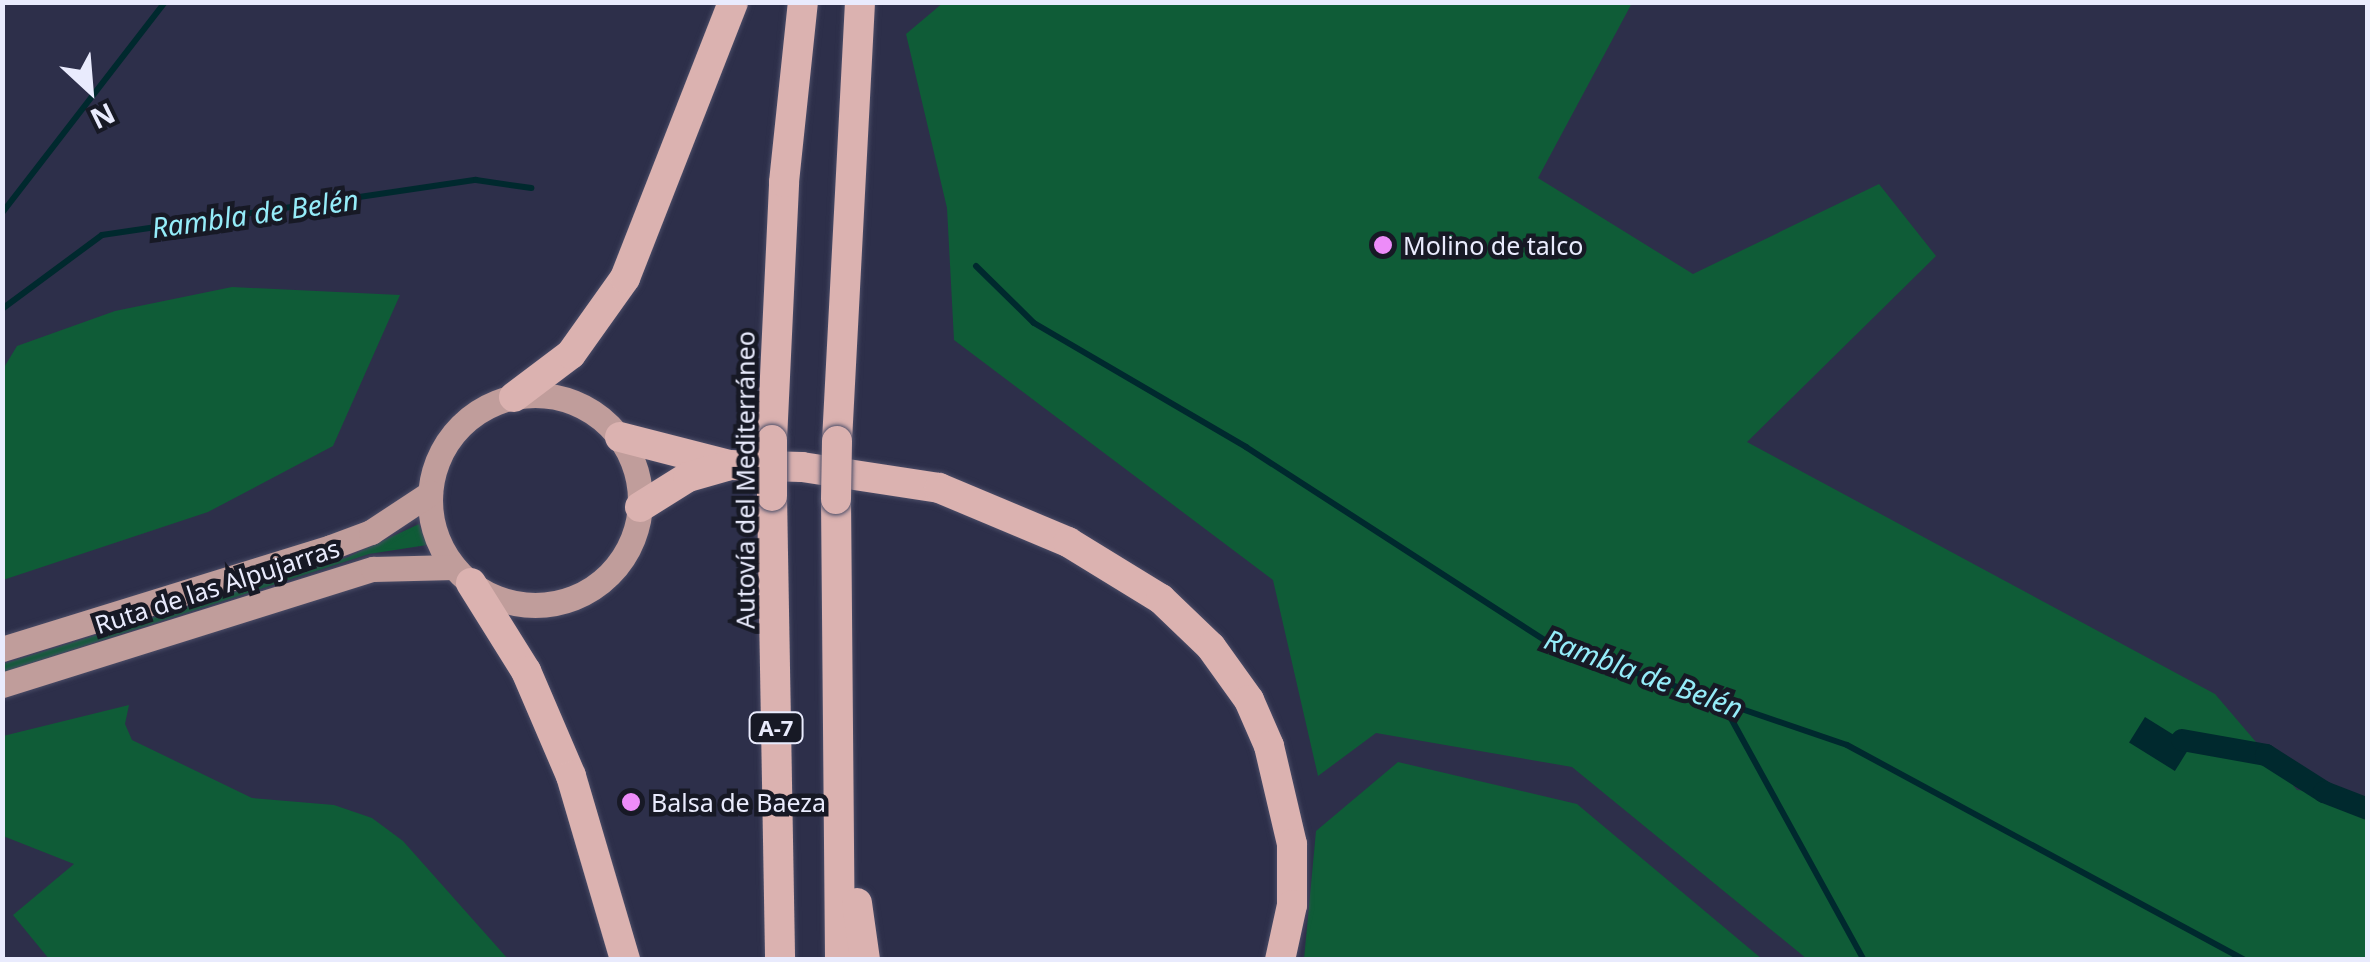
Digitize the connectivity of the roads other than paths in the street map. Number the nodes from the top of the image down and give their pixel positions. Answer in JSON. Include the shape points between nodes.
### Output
{"nodes":[{"id":1,"x":733,"y":2,"type":"edge"},
{"id":2,"x":803,"y":2,"type":"edge"},
{"id":3,"x":860,"y":2,"type":"edge"},
{"id":4,"x":514,"y":397,"type":"junction"},
{"id":5,"x":620,"y":437,"type":"junction"},
{"id":6,"x":729,"y":465,"type":"junction"},
{"id":7,"x":430,"y":493,"type":"junction"},
{"id":8,"x":640,"y":507,"type":"junction"},
{"id":9,"x":462,"y":575,"type":"junction"},
{"id":10,"x":2,"y":649,"type":"edge"},
{"id":11,"x":2,"y":685,"type":"edge"},
{"id":12,"x":838,"y":841,"type":"junction"},
{"id":13,"x":625,"y":960,"type":"edge"},
{"id":14,"x":780,"y":960,"type":"edge"},
{"id":15,"x":840,"y":960,"type":"edge"},
{"id":16,"x":865,"y":960,"type":"edge"},
{"id":17,"x":1280,"y":960,"type":"edge"}],
"edges":[{"from":1,"to":4,"type":"highway","via":[[626,278],[571,354]]},
{"from":2,"to":14,"type":"highway","name":"Autovía del Mediterráneo","number":"A-7","bridge":true,"via":[[784,182],[772,440]]},
{"from":3,"to":12,"type":"highway","number":"A-7","bridge":true,"via":[[837,441]]},
{"from":4,"to":5,"type":"main road","via":[[562,398],[594,413]]},
{"from":4,"to":7,"type":"main road","via":[[478,412],[450,438]]},
{"from":5,"to":6,"type":"highway"},
{"from":5,"to":8,"type":"main road","via":[[636,470]]},
{"from":6,"to":8,"type":"highway","via":[[688,477]]},
{"from":6,"to":17,"type":"highway","via":[[802,467],[939,488],[1068,542],[1161,600],[1211,647],[1248,700],[1269,746],[1292,844],[1292,904]]},
{"from":7,"to":9,"type":"main road","via":[[435,532]]},
{"from":7,"to":10,"type":"main road","name":"Ruta de las Alpujarras","via":[[402,514],[331,547]]},
{"from":8,"to":9,"type":"main road","via":[[618,564],[578,595],[528,604]]},
{"from":9,"to":11,"type":"main road","name":"Ruta de las Alpujarras","via":[[372,569]]},
{"from":9,"to":13,"type":"highway","via":[[526,670],[570,776]]},
{"from":12,"to":15,"type":"highway","number":"A-7"},
{"from":12,"to":16,"type":"highway","via":[[857,894]]}]}
